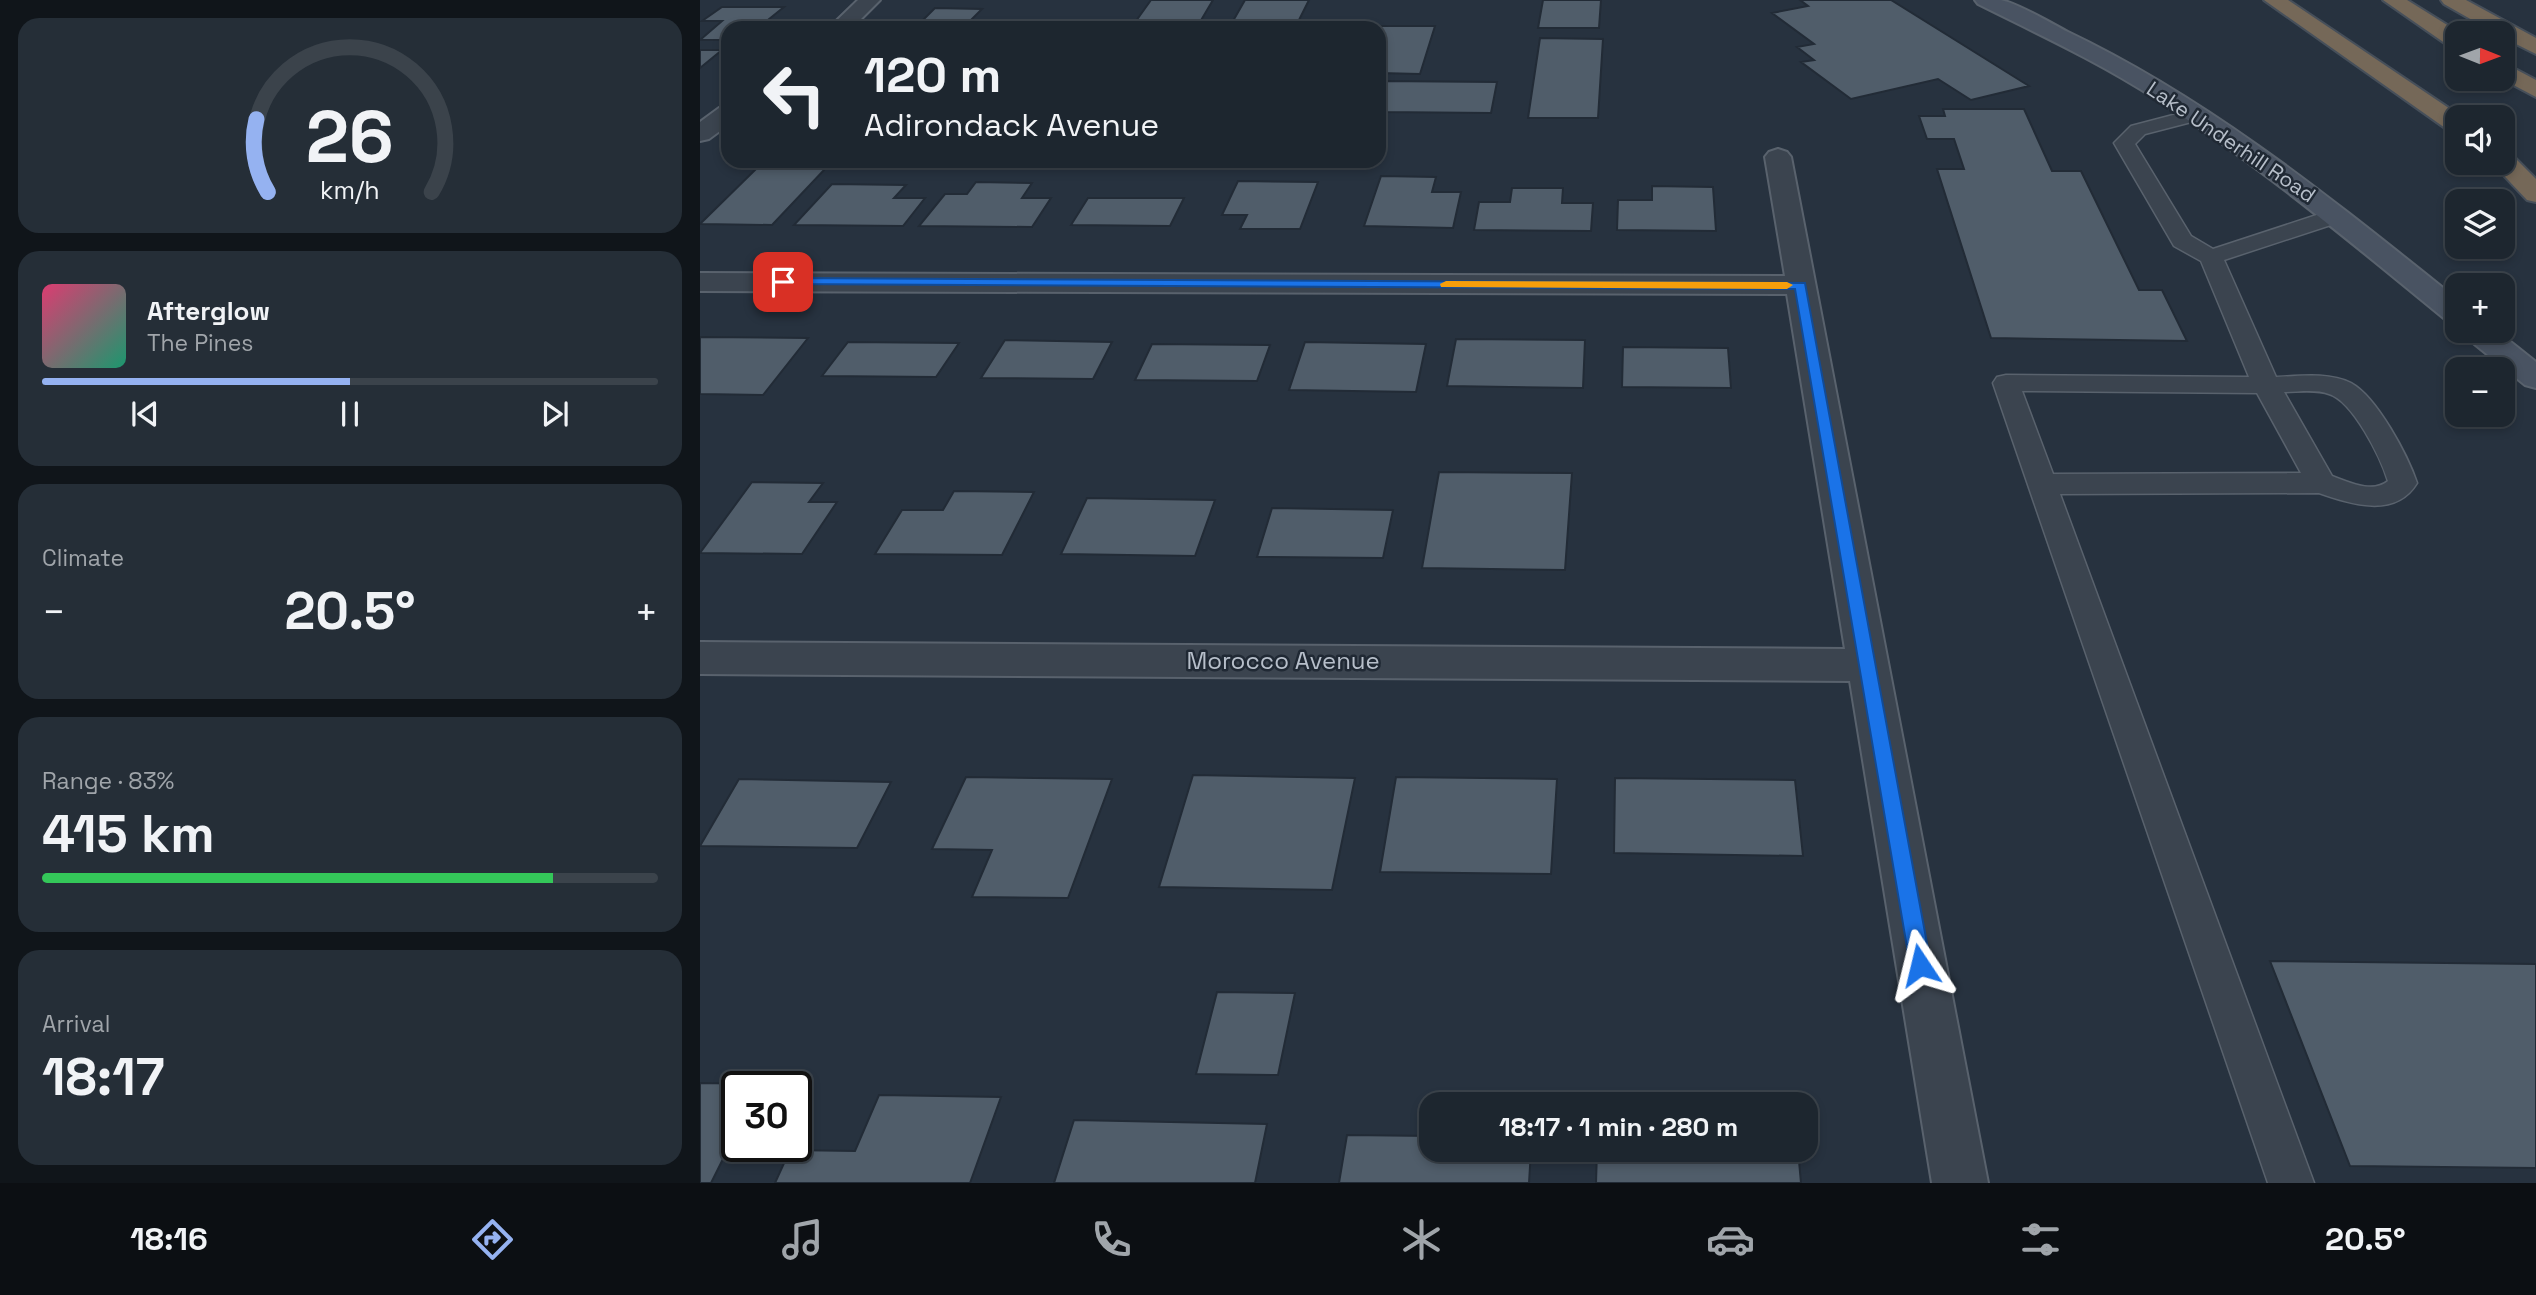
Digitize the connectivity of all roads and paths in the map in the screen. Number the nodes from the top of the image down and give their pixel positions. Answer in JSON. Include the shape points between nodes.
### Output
{"nodes":[{"id":1,"x":870,"y":0,"type":"edge"},
{"id":2,"x":1985,"y":0,"type":"edge"},
{"id":3,"x":2274,"y":0,"type":"edge"},
{"id":4,"x":2393,"y":0,"type":"edge"},
{"id":5,"x":2451,"y":0,"type":"edge"},
{"id":6,"x":848,"y":21,"type":"edge"},
{"id":7,"x":2445,"y":33,"type":"edge"},
{"id":8,"x":2536,"y":47,"type":"edge"},
{"id":9,"x":2515,"y":77,"type":"edge"},
{"id":10,"x":2536,"y":90,"type":"edge"},
{"id":11,"x":2196,"y":115,"type":"junction"},
{"id":12,"x":2445,"y":117,"type":"edge"},
{"id":13,"x":721,"y":118,"type":"edge"},
{"id":14,"x":700,"y":134,"type":"edge"},
{"id":15,"x":1778,"y":157,"type":"dead end"},
{"id":16,"x":2515,"y":166,"type":"edge"},
{"id":17,"x":2515,"y":172,"type":"edge"},
{"id":18,"x":2536,"y":178,"type":"edge"},
{"id":19,"x":2536,"y":194,"type":"edge"},
{"id":20,"x":2335,"y":216,"type":"junction"},
{"id":21,"x":2211,"y":257,"type":"junction"},
{"id":22,"x":700,"y":282,"type":"edge"},
{"id":23,"x":1800,"y":285,"type":"junction"},
{"id":24,"x":2445,"y":304,"type":"edge"},
{"id":25,"x":2493,"y":343,"type":"edge"},
{"id":26,"x":2536,"y":378,"type":"edge"},
{"id":27,"x":2266,"y":385,"type":"junction"},
{"id":28,"x":2321,"y":483,"type":"junction"},
{"id":29,"x":2042,"y":484,"type":"junction"},
{"id":30,"x":700,"y":658,"type":"edge"},
{"id":31,"x":1867,"y":664,"type":"junction"},
{"id":32,"x":1960,"y":1183,"type":"edge"},
{"id":33,"x":2291,"y":1183,"type":"edge"}],
"edges":[{"from":1,"to":6,"type":"street"},
{"from":2,"to":11,"type":"main road","name":"Lake Underhill Road","via":[[2118,66]]},
{"from":3,"to":12,"type":"highway"},
{"from":4,"to":7,"type":"highway"},
{"from":5,"to":8,"type":"highway"},
{"from":9,"to":10,"type":"highway"},
{"from":11,"to":20,"type":"main road","name":"Lake Underhill Road"},
{"from":11,"to":21,"type":"lane","via":[[2138,130],[2124,143],[2182,241]]},
{"from":13,"to":14,"type":"street"},
{"from":15,"to":23,"type":"street"},
{"from":16,"to":18,"type":"highway"},
{"from":17,"to":19,"type":"highway"},
{"from":20,"to":21,"type":"lane"},
{"from":20,"to":24,"type":"main road","name":"Lake Underhill Road"},
{"from":21,"to":27,"type":"lane"},
{"from":22,"to":23,"type":"street"},
{"from":23,"to":31,"type":"street"},
{"from":25,"to":26,"type":"main road"},
{"from":27,"to":28,"type":"lane"},
{"from":27,"to":28,"type":"lane","via":[[2327,385],[2344,390],[2400,469],[2403,483],[2383,498]]},
{"from":27,"to":29,"type":"lane","via":[[2006,383]]},
{"from":28,"to":29,"type":"lane"},
{"from":29,"to":33,"type":"lane"},
{"from":30,"to":31,"type":"street","name":"Morocco Avenue"},
{"from":31,"to":32,"type":"street"}]}
